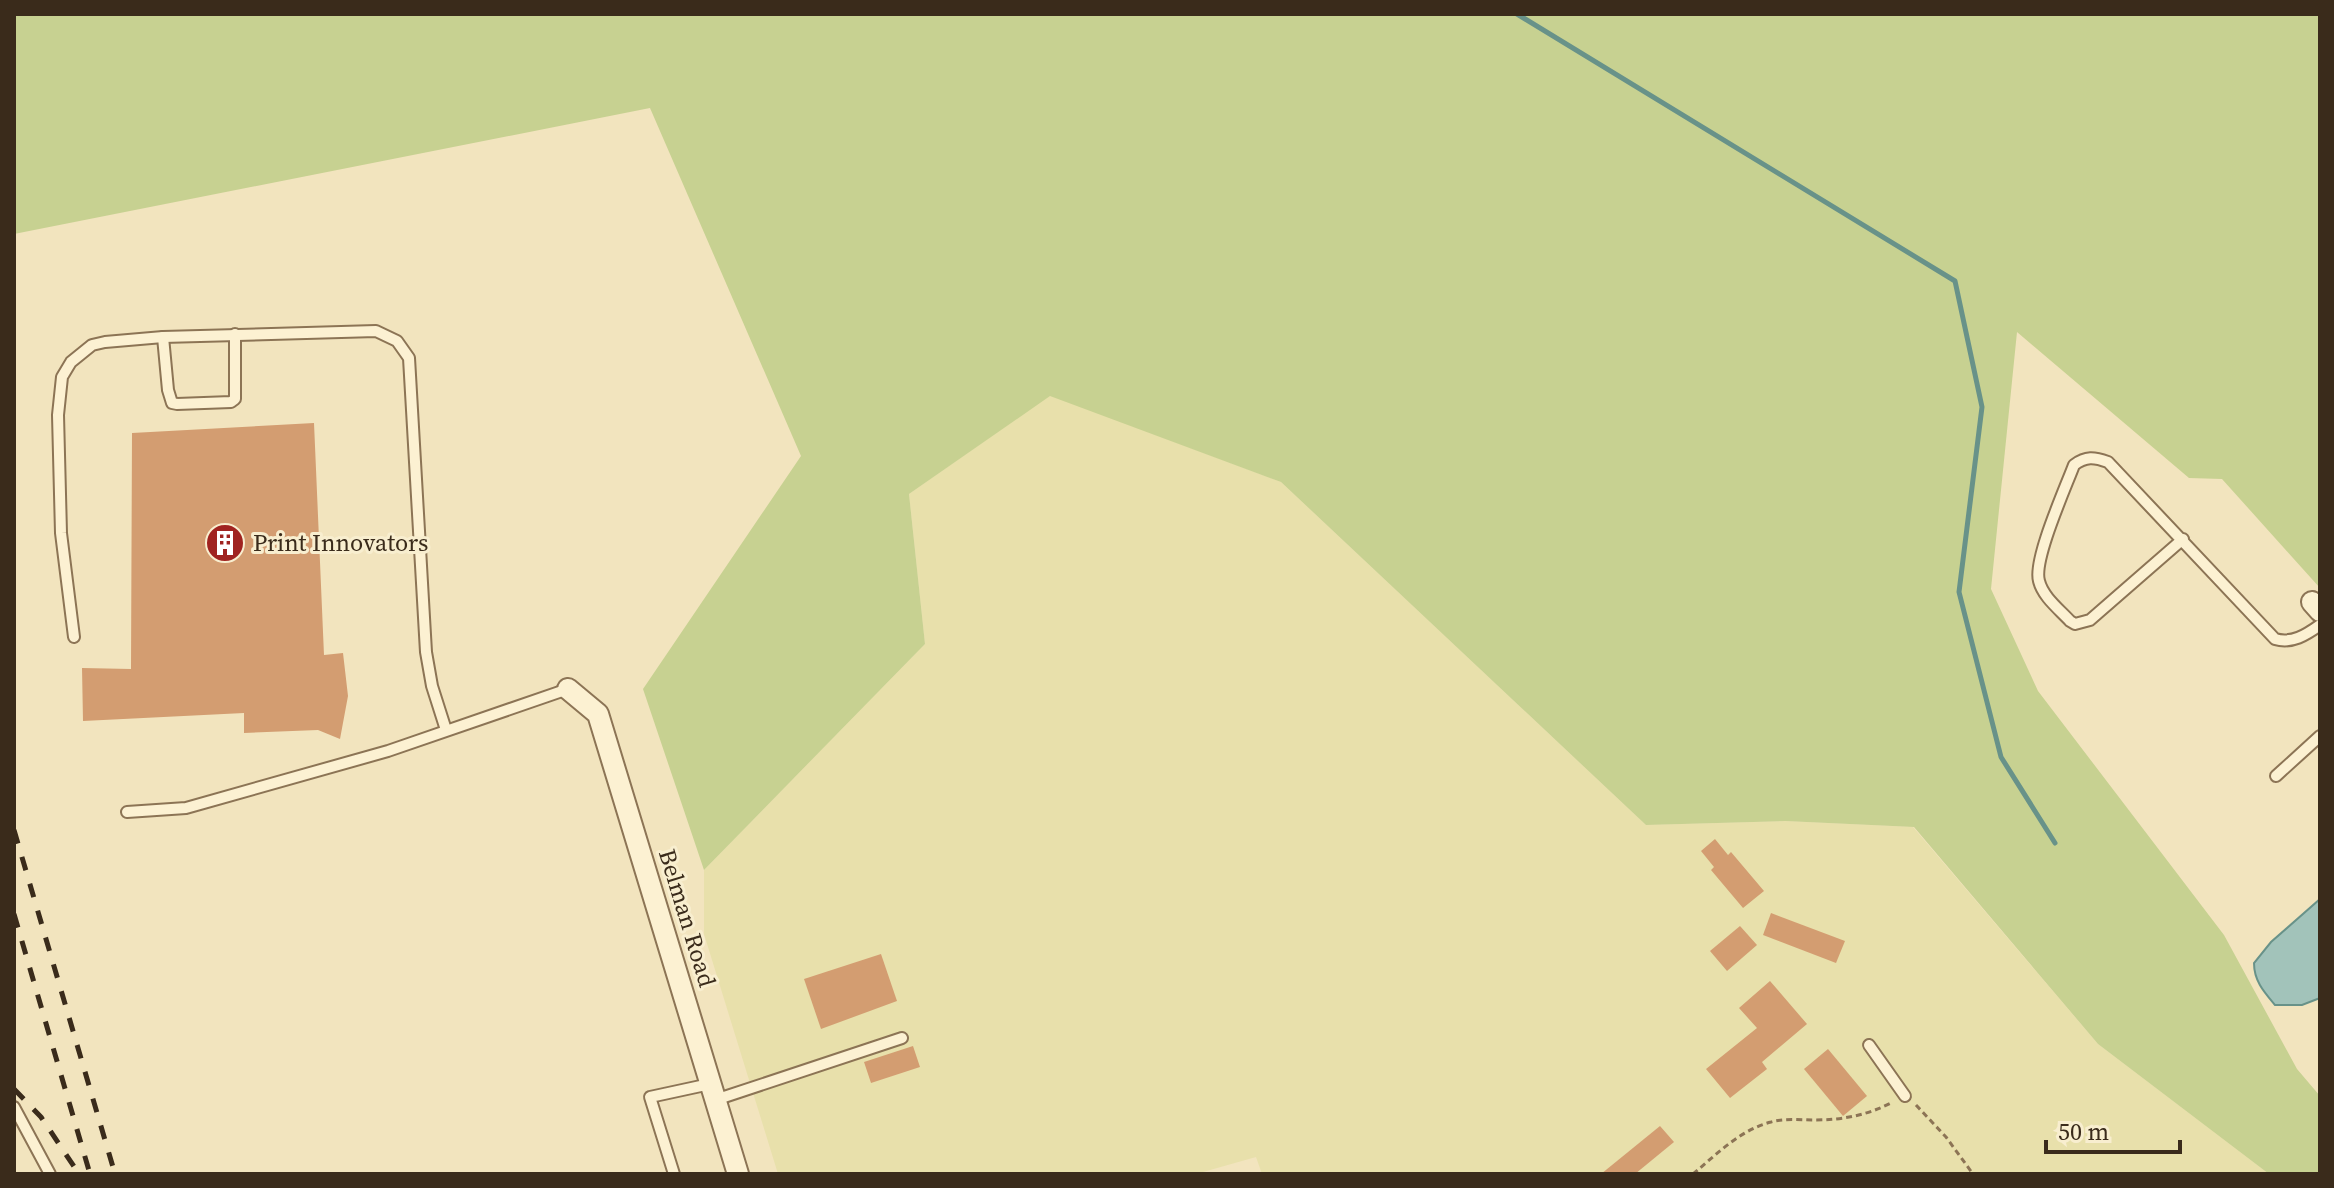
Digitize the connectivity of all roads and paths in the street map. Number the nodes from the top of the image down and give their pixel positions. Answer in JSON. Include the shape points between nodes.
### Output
{"nodes":[{"id":1,"x":235,"y":334,"type":"junction"},
{"id":2,"x":163,"y":337,"type":"junction"},
{"id":3,"x":2183,"y":539,"type":"junction"},
{"id":4,"x":2320,"y":625,"type":"edge"},
{"id":5,"x":74,"y":637,"type":"dead end"},
{"id":6,"x":568,"y":689,"type":"joint"},
{"id":7,"x":446,"y":730,"type":"junction"},
{"id":8,"x":2320,"y":736,"type":"edge"},
{"id":9,"x":2276,"y":776,"type":"dead end"},
{"id":10,"x":127,"y":812,"type":"dead end"},
{"id":11,"x":902,"y":1038,"type":"dead end"},
{"id":12,"x":1869,"y":1045,"type":"dead end"},
{"id":13,"x":713,"y":1092,"type":"junction"},
{"id":14,"x":1905,"y":1096,"type":"junction"},
{"id":15,"x":14,"y":1107,"type":"edge"},
{"id":16,"x":50,"y":1174,"type":"edge"},
{"id":17,"x":674,"y":1174,"type":"edge"},
{"id":18,"x":738,"y":1174,"type":"edge"},
{"id":19,"x":1693,"y":1174,"type":"edge"},
{"id":20,"x":1973,"y":1174,"type":"edge"}],
"edges":[{"from":1,"to":2,"type":"lane"},
{"from":1,"to":2,"type":"lane","via":[[231,402],[172,403]]},
{"from":1,"to":7,"type":"lane","via":[[376,331],[397,341],[409,358],[426,652]]},
{"from":2,"to":5,"type":"lane","via":[[92,345],[62,377],[61,533]]},
{"from":3,"to":3,"type":"lane","via":[[2108,462],[2083,459],[2074,465],[2049,533],[2039,581],[2070,621],[2081,623]]},
{"from":3,"to":4,"type":"lane","via":[[2275,639],[2296,638]]},
{"from":6,"to":7,"type":"lane"},
{"from":6,"to":13,"type":"street","name":"Belman Road","via":[[598,714]]},
{"from":7,"to":10,"type":"lane","via":[[186,808]]},
{"from":8,"to":9,"type":"lane"},
{"from":11,"to":13,"type":"lane"},
{"from":12,"to":14,"type":"lane"},
{"from":13,"to":17,"type":"lane","via":[[650,1097]]},
{"from":13,"to":18,"type":"street","name":"Belman Road"},
{"from":14,"to":19,"type":"path","via":[[1862,1115],[1789,1119],[1753,1128]]},
{"from":14,"to":20,"type":"path"},
{"from":15,"to":16,"type":"lane"}]}
